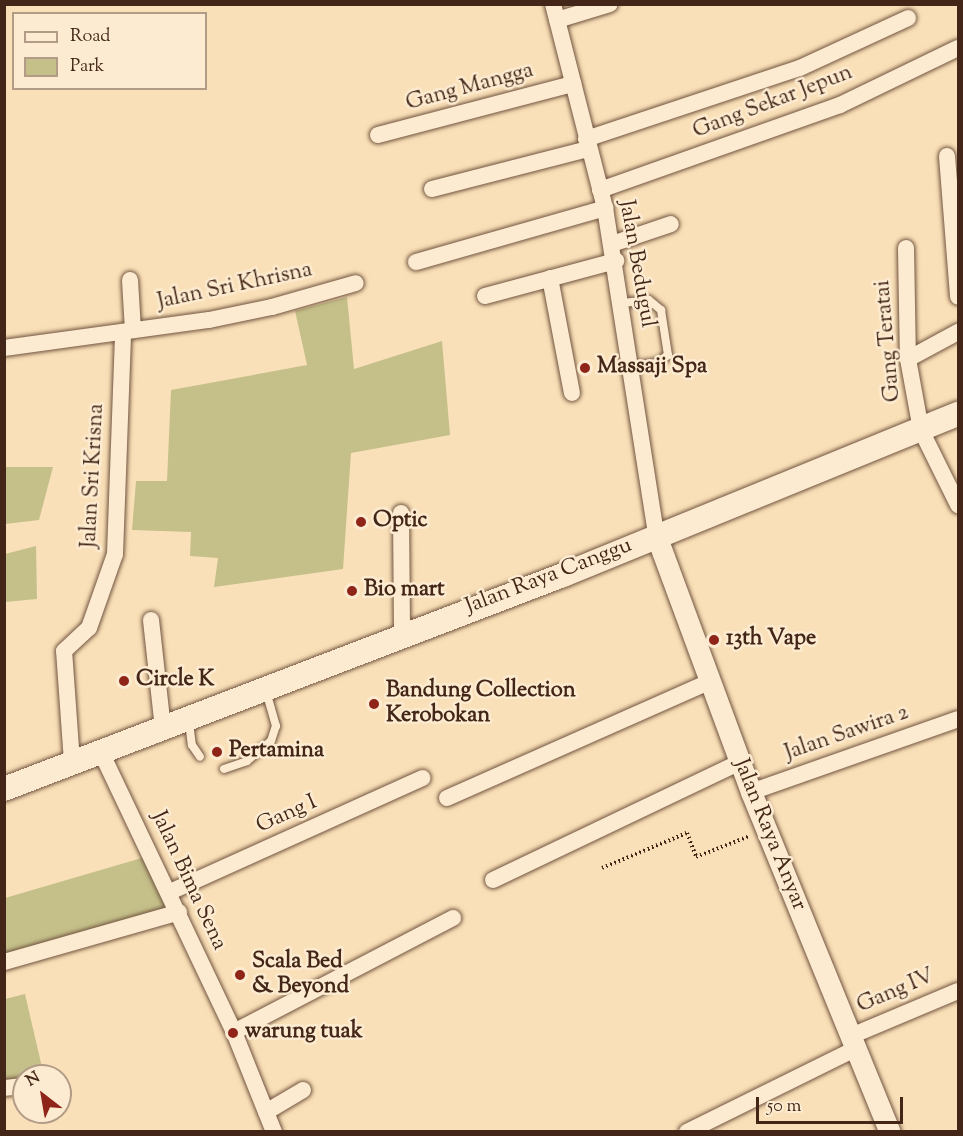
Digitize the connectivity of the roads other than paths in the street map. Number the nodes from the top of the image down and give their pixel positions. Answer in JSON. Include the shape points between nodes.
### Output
{"nodes":[{"id":1,"x":610,"y":4,"type":"edge"},
{"id":2,"x":555,"y":12,"type":"edge"},
{"id":3,"x":908,"y":18,"type":"dead end"},
{"id":4,"x":958,"y":48,"type":"edge"},
{"id":5,"x":573,"y":84,"type":"junction"},
{"id":6,"x":378,"y":135,"type":"dead end"},
{"id":7,"x":587,"y":144,"type":"junction"},
{"id":8,"x":947,"y":156,"type":"dead end"},
{"id":9,"x":432,"y":189,"type":"dead end"},
{"id":10,"x":600,"y":190,"type":"junction"},
{"id":11,"x":605,"y":208,"type":"junction"},
{"id":12,"x":671,"y":224,"type":"dead end"},
{"id":13,"x":612,"y":244,"type":"junction"},
{"id":14,"x":906,"y":248,"type":"dead end"},
{"id":15,"x":616,"y":261,"type":"junction"},
{"id":16,"x":416,"y":262,"type":"dead end"},
{"id":17,"x":550,"y":278,"type":"junction"},
{"id":18,"x":130,"y":280,"type":"dead end"},
{"id":19,"x":356,"y":283,"type":"dead end"},
{"id":20,"x":485,"y":296,"type":"dead end"},
{"id":21,"x":958,"y":297,"type":"edge"},
{"id":22,"x":622,"y":303,"type":"junction"},
{"id":23,"x":128,"y":331,"type":"junction"},
{"id":24,"x":958,"y":332,"type":"edge"},
{"id":25,"x":4,"y":348,"type":"edge"},
{"id":26,"x":908,"y":359,"type":"junction"},
{"id":27,"x":631,"y":366,"type":"junction"},
{"id":28,"x":572,"y":393,"type":"dead end"},
{"id":29,"x":958,"y":414,"type":"edge"},
{"id":30,"x":921,"y":430,"type":"junction"},
{"id":31,"x":958,"y":505,"type":"edge"},
{"id":32,"x":401,"y":513,"type":"dead end"},
{"id":33,"x":656,"y":535,"type":"junction"},
{"id":34,"x":151,"y":620,"type":"dead end"},
{"id":35,"x":402,"y":634,"type":"junction"},
{"id":36,"x":709,"y":682,"type":"junction"},
{"id":37,"x":265,"y":688,"type":"junction"},
{"id":38,"x":188,"y":718,"type":"junction"},
{"id":39,"x":958,"y":719,"type":"edge"},
{"id":40,"x":163,"y":729,"type":"junction"},
{"id":41,"x":101,"y":752,"type":"junction"},
{"id":42,"x":200,"y":757,"type":"dead end"},
{"id":43,"x":72,"y":762,"type":"junction"},
{"id":44,"x":740,"y":762,"type":"junction"},
{"id":45,"x":224,"y":769,"type":"dead end"},
{"id":46,"x":423,"y":778,"type":"dead end"},
{"id":47,"x":4,"y":789,"type":"edge"},
{"id":48,"x":751,"y":792,"type":"junction"},
{"id":49,"x":447,"y":798,"type":"dead end"},
{"id":50,"x":493,"y":880,"type":"dead end"},
{"id":51,"x":170,"y":892,"type":"junction"},
{"id":52,"x":179,"y":912,"type":"junction"},
{"id":53,"x":453,"y":918,"type":"dead end"},
{"id":54,"x":4,"y":962,"type":"edge"},
{"id":55,"x":958,"y":991,"type":"edge"},
{"id":56,"x":234,"y":1032,"type":"junction"},
{"id":57,"x":853,"y":1043,"type":"junction"},
{"id":58,"x":303,"y":1090,"type":"dead end"},
{"id":59,"x":266,"y":1112,"type":"junction"},
{"id":60,"x":274,"y":1131,"type":"edge"},
{"id":61,"x":687,"y":1131,"type":"edge"},
{"id":62,"x":890,"y":1131,"type":"edge"}],
"edges":[{"from":1,"to":2,"type":"street"},
{"from":2,"to":5,"type":"street","name":"Jalan Bedugul"},
{"from":3,"to":7,"type":"street","via":[[800,68]]},
{"from":4,"to":10,"type":"street","name":"Gang Sekar Jepun","via":[[840,105]]},
{"from":5,"to":6,"type":"street","name":"Gang Mangga"},
{"from":5,"to":7,"type":"street","name":"Jalan Bedugul"},
{"from":7,"to":9,"type":"street"},
{"from":7,"to":10,"type":"street","name":"Jalan Bedugul"},
{"from":8,"to":21,"type":"street"},
{"from":10,"to":11,"type":"street","name":"Jalan Bedugul"},
{"from":11,"to":13,"type":"street","name":"Jalan Bedugul"},
{"from":11,"to":16,"type":"street"},
{"from":12,"to":13,"type":"street"},
{"from":13,"to":15,"type":"street","name":"Jalan Bedugul"},
{"from":14,"to":26,"type":"street","name":"Gang Teratai"},
{"from":15,"to":17,"type":"street"},
{"from":15,"to":22,"type":"street","name":"Jalan Bedugul"},
{"from":17,"to":20,"type":"street"},
{"from":17,"to":28,"type":"street"},
{"from":18,"to":23,"type":"street"},
{"from":19,"to":23,"type":"street","name":"Jalan Sri Khrisna","via":[[272,307]]},
{"from":22,"to":27,"type":"street","name":"Jalan Bedugul"},
{"from":22,"to":27,"type":"lane","via":[[649,300],[660,310],[668,355],[657,363]]},
{"from":23,"to":25,"type":"street"},
{"from":23,"to":43,"type":"street","name":"Jalan Sri Krisna","via":[[115,554],[89,628],[64,651]]},
{"from":24,"to":26,"type":"street"},
{"from":26,"to":30,"type":"street","name":"Gang Teratai"},
{"from":27,"to":33,"type":"street","name":"Jalan Bedugul"},
{"from":29,"to":30,"type":"main road","name":"Jalan Raya Canggu"},
{"from":30,"to":31,"type":"street","name":"Gang Teratai"},
{"from":30,"to":33,"type":"main road","name":"Jalan Raya Canggu"},
{"from":32,"to":35,"type":"street"},
{"from":33,"to":35,"type":"main road","name":"Jalan Raya Canggu"},
{"from":33,"to":36,"type":"street","name":"Jalan Raya Anyar"},
{"from":34,"to":40,"type":"street"},
{"from":35,"to":37,"type":"main road","name":"Jalan Raya Canggu"},
{"from":36,"to":44,"type":"street","name":"Jalan Raya Anyar"},
{"from":36,"to":49,"type":"street"},
{"from":37,"to":38,"type":"main road","name":"Jalan Raya Canggu"},
{"from":37,"to":45,"type":"lane","via":[[276,726],[271,741],[247,761]]},
{"from":38,"to":40,"type":"main road","name":"Jalan Raya Canggu"},
{"from":38,"to":42,"type":"lane","via":[[192,745]]},
{"from":39,"to":48,"type":"street","name":"Jalan Sawira 2"},
{"from":40,"to":41,"type":"main road","name":"Jalan Raya Canggu"},
{"from":41,"to":43,"type":"main road","name":"Jalan Raya Canggu"},
{"from":41,"to":51,"type":"street","name":"Jalan Bima Sena"},
{"from":43,"to":47,"type":"main road","name":"Jalan Raya Canggu"},
{"from":44,"to":48,"type":"street","name":"Jalan Raya Anyar"},
{"from":44,"to":50,"type":"street"},
{"from":46,"to":51,"type":"street","name":"Gang I"},
{"from":48,"to":57,"type":"street","name":"Jalan Raya Anyar"},
{"from":51,"to":52,"type":"street","name":"Jalan Bima Sena"},
{"from":52,"to":54,"type":"street"},
{"from":52,"to":56,"type":"street","name":"Jalan Bima Sena"},
{"from":53,"to":56,"type":"street"},
{"from":55,"to":57,"type":"street","name":"Gang IV"},
{"from":56,"to":59,"type":"street","name":"Jalan Bima Sena"},
{"from":57,"to":61,"type":"street","name":"Gang IV"},
{"from":57,"to":62,"type":"street","name":"Jalan Raya Anyar"},
{"from":58,"to":59,"type":"street"},
{"from":59,"to":60,"type":"street","name":"Jalan Bima Sena"}]}
